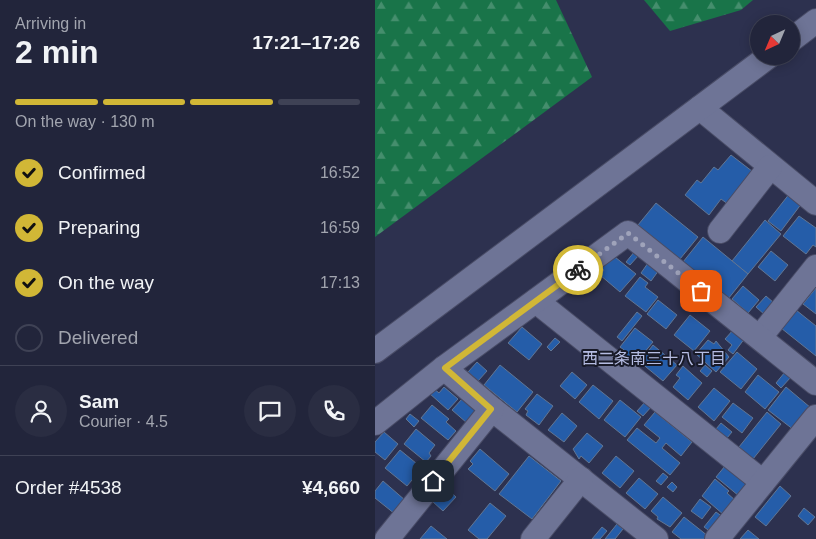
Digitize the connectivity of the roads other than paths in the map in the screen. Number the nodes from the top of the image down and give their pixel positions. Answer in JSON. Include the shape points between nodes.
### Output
{"nodes":[{"id":1,"x":816,"y":21,"type":"edge"},
{"id":2,"x":800,"y":33,"type":"edge"},
{"id":3,"x":757,"y":65,"type":"edge"},
{"id":4,"x":700,"y":108,"type":"junction"},
{"id":5,"x":770,"y":167,"type":"junction"},
{"id":6,"x":816,"y":204,"type":"edge"},
{"id":7,"x":720,"y":231,"type":"dead end"},
{"id":8,"x":816,"y":267,"type":"edge"},
{"id":9,"x":536,"y":301,"type":"junction"},
{"id":10,"x":760,"y":337,"type":"junction"},
{"id":11,"x":375,"y":351,"type":"edge"},
{"id":12,"x":445,"y":368,"type":"junction"},
{"id":13,"x":816,"y":383,"type":"edge"},
{"id":14,"x":491,"y":409,"type":"junction"},
{"id":15,"x":816,"y":417,"type":"edge"},
{"id":16,"x":375,"y":423,"type":"edge"},
{"id":17,"x":581,"y":479,"type":"junction"},
{"id":18,"x":763,"y":482,"type":"junction"},
{"id":19,"x":387,"y":539,"type":"edge"},
{"id":20,"x":533,"y":539,"type":"edge"},
{"id":21,"x":655,"y":539,"type":"edge"},
{"id":22,"x":717,"y":539,"type":"edge"}],
"edges":[{"from":1,"to":2,"type":"street"},
{"from":3,"to":4,"type":"street"},
{"from":4,"to":5,"type":"street"},
{"from":4,"to":11,"type":"street"},
{"from":5,"to":6,"type":"street"},
{"from":5,"to":7,"type":"street"},
{"from":8,"to":10,"type":"street"},
{"from":9,"to":10,"type":"street","via":[[628,233]]},
{"from":9,"to":12,"type":"street"},
{"from":9,"to":18,"type":"street"},
{"from":10,"to":13,"type":"street"},
{"from":12,"to":14,"type":"street"},
{"from":12,"to":16,"type":"street"},
{"from":14,"to":17,"type":"street"},
{"from":14,"to":19,"type":"street"},
{"from":15,"to":18,"type":"street"},
{"from":17,"to":20,"type":"street"},
{"from":17,"to":21,"type":"street"},
{"from":18,"to":22,"type":"street"}]}
